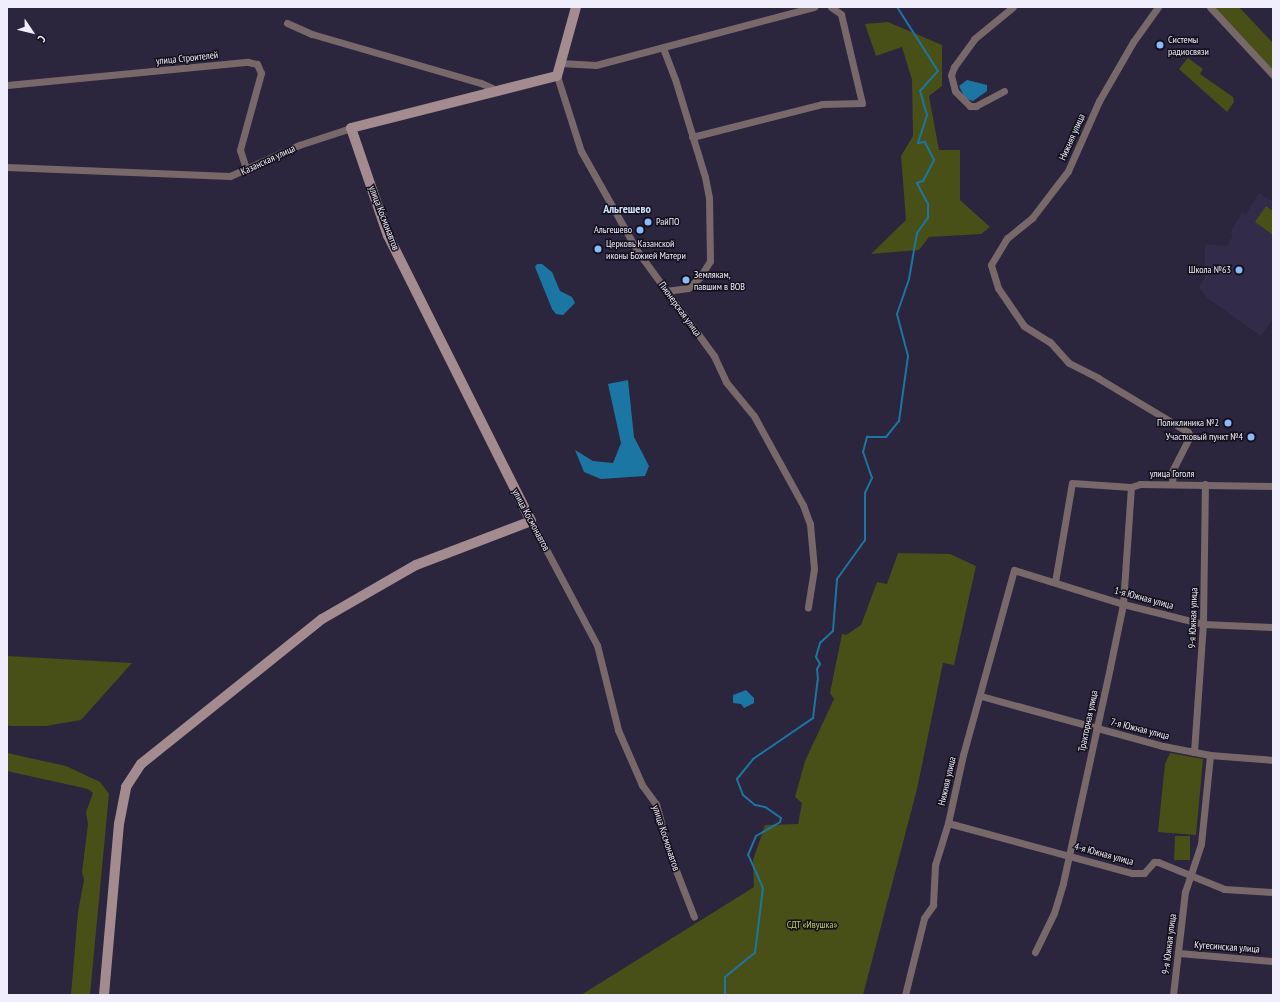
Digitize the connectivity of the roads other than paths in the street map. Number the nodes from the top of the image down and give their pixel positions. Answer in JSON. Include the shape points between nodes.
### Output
{"nodes":[{"id":1,"x":576,"y":7,"type":"edge"},
{"id":2,"x":814,"y":7,"type":"edge"},
{"id":3,"x":831,"y":7,"type":"edge"},
{"id":4,"x":1013,"y":7,"type":"edge"},
{"id":5,"x":1151,"y":7,"type":"edge"},
{"id":6,"x":1158,"y":7,"type":"edge"},
{"id":7,"x":1210,"y":7,"type":"edge"},
{"id":8,"x":1150,"y":17,"type":"junction"},
{"id":9,"x":287,"y":23,"type":"dead end"},
{"id":10,"x":662,"y":48,"type":"junction"},
{"id":11,"x":560,"y":63,"type":"junction"},
{"id":12,"x":1273,"y":75,"type":"edge"},
{"id":13,"x":557,"y":76,"type":"junction"},
{"id":14,"x":7,"y":85,"type":"edge"},
{"id":15,"x":499,"y":91,"type":"junction"},
{"id":16,"x":1004,"y":91,"type":"dead end"},
{"id":17,"x":352,"y":128,"type":"junction"},
{"id":18,"x":692,"y":137,"type":"junction"},
{"id":19,"x":7,"y":167,"type":"edge"},
{"id":20,"x":246,"y":171,"type":"junction"},
{"id":21,"x":666,"y":291,"type":"junction"},
{"id":22,"x":1172,"y":484,"type":"junction"},
{"id":23,"x":1205,"y":484,"type":"junction"},
{"id":24,"x":1273,"y":486,"type":"edge"},
{"id":25,"x":1131,"y":487,"type":"junction"},
{"id":26,"x":531,"y":521,"type":"junction"},
{"id":27,"x":1014,"y":570,"type":"joint"},
{"id":28,"x":1055,"y":582,"type":"junction"},
{"id":29,"x":1123,"y":604,"type":"junction"},
{"id":30,"x":808,"y":608,"type":"dead end"},
{"id":31,"x":1203,"y":624,"type":"junction"},
{"id":32,"x":1273,"y":627,"type":"edge"},
{"id":33,"x":981,"y":696,"type":"junction"},
{"id":34,"x":1097,"y":729,"type":"junction"},
{"id":35,"x":1194,"y":752,"type":"junction"},
{"id":36,"x":1210,"y":755,"type":"junction"},
{"id":37,"x":1273,"y":760,"type":"edge"},
{"id":38,"x":948,"y":823,"type":"junction"},
{"id":39,"x":1068,"y":854,"type":"junction"},
{"id":40,"x":1191,"y":876,"type":"junction"},
{"id":41,"x":1273,"y":892,"type":"edge"},
{"id":42,"x":694,"y":916,"type":"dead end"},
{"id":43,"x":1036,"y":952,"type":"dead end"},
{"id":44,"x":1179,"y":953,"type":"junction"},
{"id":45,"x":1273,"y":960,"type":"edge"},
{"id":46,"x":104,"y":995,"type":"edge"},
{"id":47,"x":905,"y":995,"type":"edge"},
{"id":48,"x":1173,"y":995,"type":"edge"}],
"edges":[{"from":1,"to":11,"type":"street"},
{"from":2,"to":10,"type":"street"},
{"from":3,"to":18,"type":"street","via":[[841,14],[862,102],[822,104]]},
{"from":4,"to":16,"type":"street","via":[[974,39],[951,75],[955,91],[970,106],[976,106]]},
{"from":5,"to":8,"type":"street"},
{"from":6,"to":8,"type":"street","name":"Нижняя улица"},
{"from":7,"to":12,"type":"street"},
{"from":8,"to":22,"type":"street","name":"Нижняя улица","via":[[1099,101],[1068,170],[1032,218],[1007,238],[992,265],[998,288],[1024,326],[1050,342],[1069,363],[1188,432],[1190,436],[1173,470]]},
{"from":9,"to":15,"type":"street","via":[[312,34],[481,83]]},
{"from":10,"to":11,"type":"street","via":[[596,65]]},
{"from":10,"to":18,"type":"street","via":[[675,79]]},
{"from":11,"to":13,"type":"street"},
{"from":13,"to":15,"type":"street","name":"Казанская улица"},
{"from":13,"to":21,"type":"street","name":"Пионерская улица","via":[[581,151],[638,252]]},
{"from":14,"to":20,"type":"street","name":"улица Строителей","via":[[248,62],[257,64],[261,73],[240,150],[240,158]]},
{"from":15,"to":17,"type":"street","name":"Казанская улица"},
{"from":17,"to":20,"type":"street","name":"Казанская улица","via":[[299,145]]},
{"from":17,"to":26,"type":"street","name":"улица Космонавтов","via":[[388,236]]},
{"from":18,"to":21,"type":"street","via":[[709,198],[710,262],[700,277],[688,288]]},
{"from":19,"to":20,"type":"street","name":"Казанская улица","via":[[230,176]]},
{"from":21,"to":30,"type":"street","name":"Пионерская улица","via":[[714,356],[726,382],[754,416],[803,505],[810,524],[814,569]]},
{"from":22,"to":23,"type":"street","name":"улица Гоголя"},
{"from":22,"to":25,"type":"street","name":"улица Гоголя","via":[[1140,484]]},
{"from":23,"to":24,"type":"street","name":"улица Гоголя"},
{"from":23,"to":31,"type":"street","name":"9-я Южная улица"},
{"from":25,"to":28,"type":"street","name":"улица Гоголя","via":[[1072,483]]},
{"from":25,"to":29,"type":"street","name":"Тракторная улица"},
{"from":26,"to":42,"type":"street","name":"улица Космонавтов","via":[[597,645],[618,730],[642,784],[656,804],[670,855]]},
{"from":26,"to":46,"type":"street","via":[[416,565],[322,619],[141,764],[126,787],[119,824]]},
{"from":27,"to":28,"type":"street","name":"1-я Южная улица"},
{"from":27,"to":33,"type":"street","name":"Нижняя улица"},
{"from":28,"to":29,"type":"street","name":"1-я Южная улица"},
{"from":29,"to":31,"type":"street","name":"1-я Южная улица"},
{"from":29,"to":34,"type":"street","name":"Тракторная улица"},
{"from":31,"to":32,"type":"street","name":"1-я Южная улица"},
{"from":31,"to":35,"type":"street","name":"9-я Южная улица"},
{"from":33,"to":34,"type":"street","name":"7-я Южная улица"},
{"from":33,"to":38,"type":"street","name":"Нижняя улица"},
{"from":34,"to":35,"type":"street","name":"7-я Южная улица"},
{"from":34,"to":39,"type":"street","name":"Тракторная улица"},
{"from":35,"to":36,"type":"street","name":"7-я Южная улица"},
{"from":36,"to":37,"type":"street","name":"7-я Южная улица"},
{"from":36,"to":40,"type":"street","name":"9-я Южная улица","via":[[1201,844]]},
{"from":38,"to":39,"type":"street","name":"4-я Южная улица"},
{"from":38,"to":47,"type":"street","name":"Нижняя улица","via":[[933,876],[933,905],[924,918]]},
{"from":39,"to":40,"type":"street","name":"4-я Южная улица","via":[[1139,874],[1144,873],[1154,862],[1158,862]]},
{"from":39,"to":43,"type":"street","name":"Тракторная улица","via":[[1054,913]]},
{"from":40,"to":41,"type":"street","name":"4-я Южная улица","via":[[1224,888]]},
{"from":40,"to":44,"type":"street","name":"9-я Южная улица","via":[[1185,892]]},
{"from":44,"to":45,"type":"street","name":"Кугесинская улица"},
{"from":44,"to":48,"type":"street","name":"9-я Южная улица"}]}
